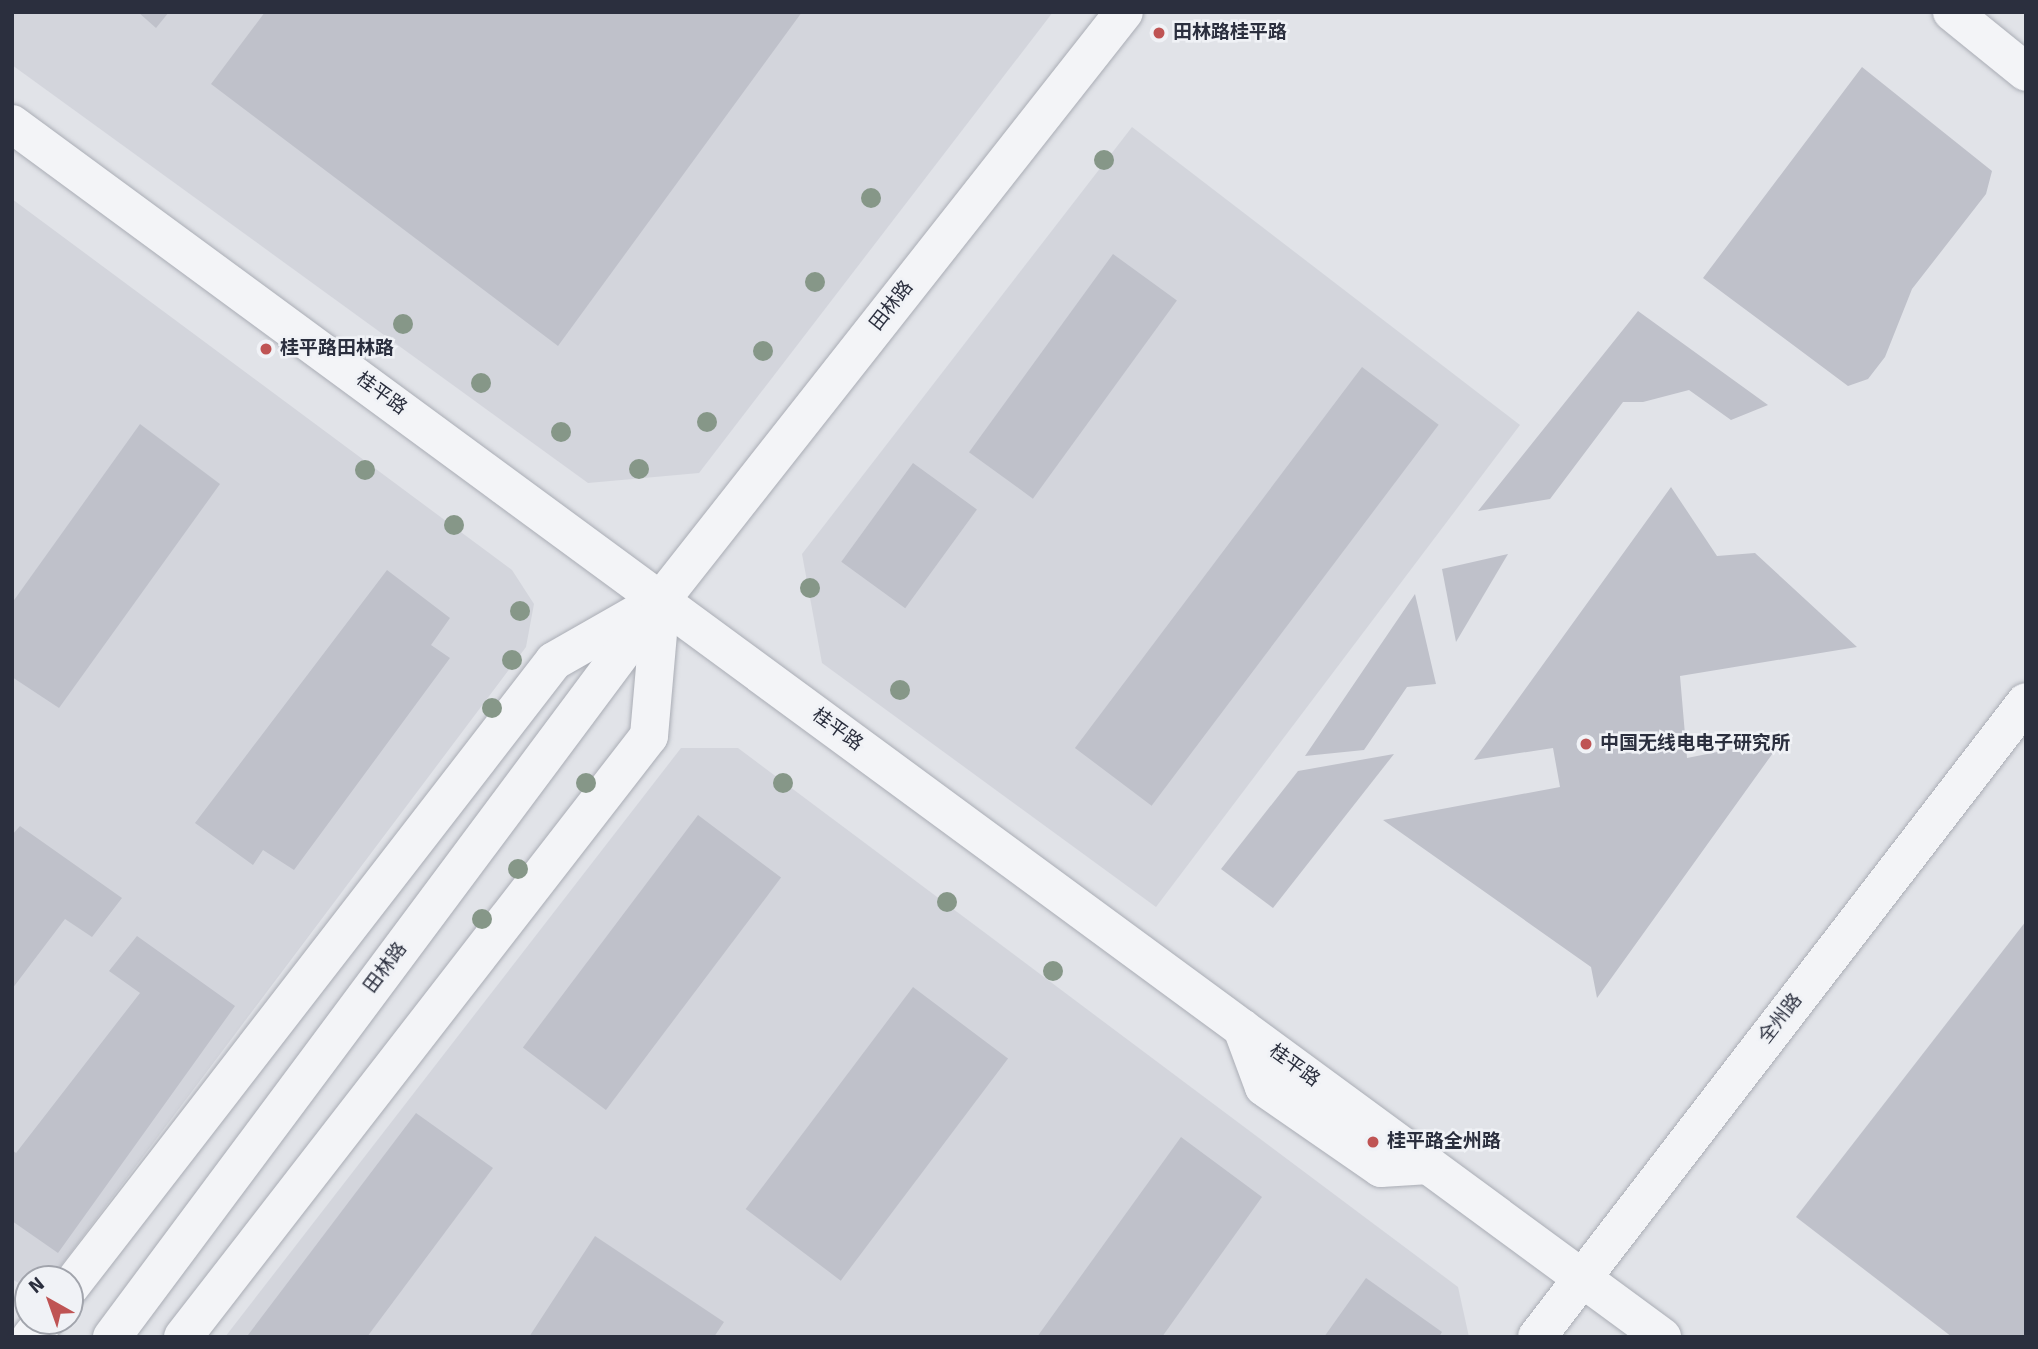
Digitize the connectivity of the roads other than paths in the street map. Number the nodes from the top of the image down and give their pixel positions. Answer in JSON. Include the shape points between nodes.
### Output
{"nodes":[{"id":1,"x":1124,"y":12,"type":"edge"},
{"id":2,"x":1952,"y":12,"type":"edge"},
{"id":3,"x":2026,"y":72,"type":"edge"},
{"id":4,"x":12,"y":124,"type":"edge"},
{"id":5,"x":661,"y":600,"type":"junction"},
{"id":6,"x":2026,"y":702,"type":"edge"},
{"id":7,"x":84,"y":1269,"type":"edge"},
{"id":8,"x":1581,"y":1277,"type":"junction"},
{"id":9,"x":112,"y":1337,"type":"edge"},
{"id":10,"x":183,"y":1337,"type":"edge"},
{"id":11,"x":1537,"y":1337,"type":"edge"},
{"id":12,"x":1662,"y":1337,"type":"edge"}],
"edges":[{"from":1,"to":5,"type":"street","name":"田林路"},
{"from":2,"to":3,"type":"street"},
{"from":4,"to":5,"type":"street","name":"桂平路"},
{"from":5,"to":7,"type":"street","name":"田林路","via":[[554,661]]},
{"from":5,"to":8,"type":"street","name":"桂平路"},
{"from":5,"to":9,"type":"street","name":"田林路"},
{"from":5,"to":10,"type":"street","via":[[649,736]]},
{"from":6,"to":8,"type":"street","name":"全州路"},
{"from":8,"to":11,"type":"street","name":"全州路"},
{"from":8,"to":12,"type":"street","name":"桂平路"}]}
